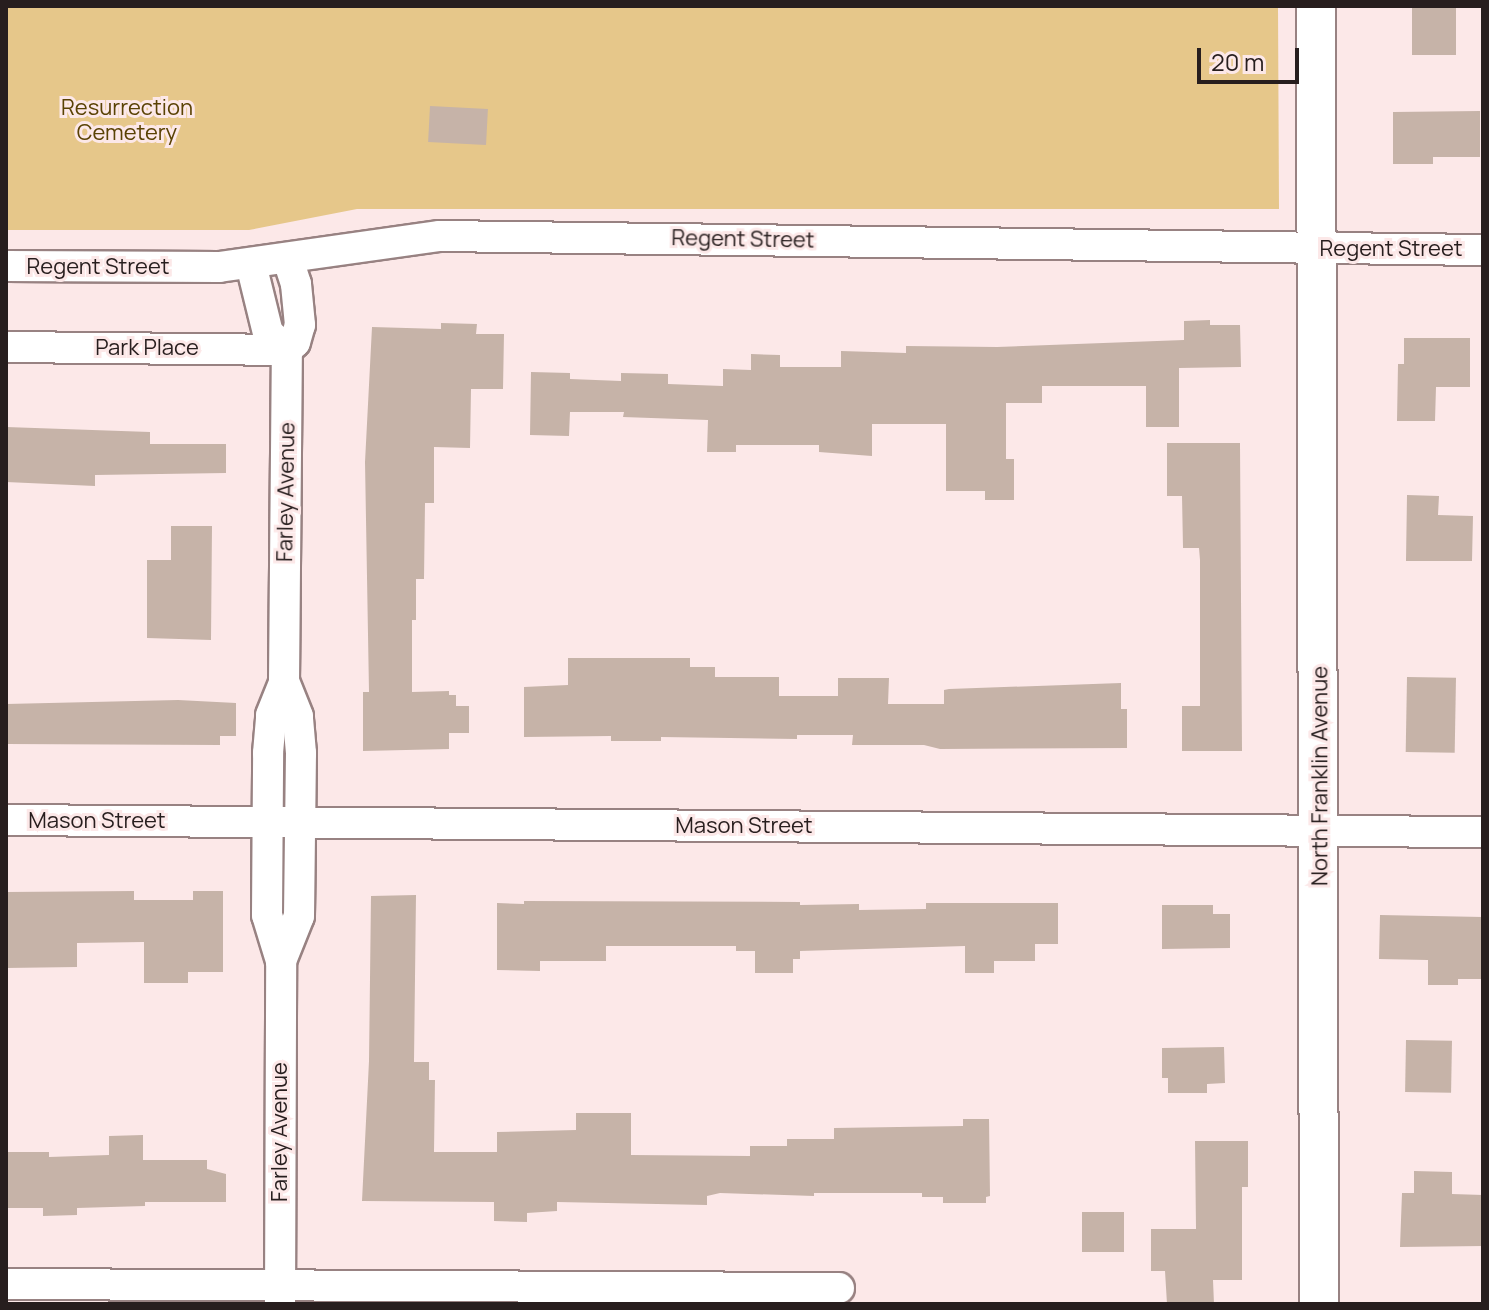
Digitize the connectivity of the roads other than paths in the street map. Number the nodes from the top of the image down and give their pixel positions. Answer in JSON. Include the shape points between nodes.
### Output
{"nodes":[{"id":1,"x":1316,"y":6,"type":"edge"},
{"id":2,"x":1317,"y":249,"type":"junction"},
{"id":3,"x":1483,"y":250,"type":"edge"},
{"id":4,"x":288,"y":259,"type":"junction"},
{"id":5,"x":251,"y":264,"type":"junction"},
{"id":6,"x":6,"y":266,"type":"edge"},
{"id":7,"x":6,"y":347,"type":"edge"},
{"id":8,"x":287,"y":350,"type":"junction"},
{"id":9,"x":284,"y":682,"type":"junction"},
{"id":10,"x":6,"y":820,"type":"edge"},
{"id":11,"x":268,"y":822,"type":"junction"},
{"id":12,"x":301,"y":823,"type":"junction"},
{"id":13,"x":1321,"y":831,"type":"junction"},
{"id":14,"x":1483,"y":832,"type":"edge"},
{"id":15,"x":281,"y":961,"type":"junction"},
{"id":16,"x":6,"y":1284,"type":"edge"},
{"id":17,"x":839,"y":1288,"type":"dead end"},
{"id":18,"x":280,"y":1294,"type":"edge"},
{"id":19,"x":1319,"y":1304,"type":"edge"}],
"edges":[{"from":1,"to":2,"type":"street","name":"North Franklin Avenue"},
{"from":2,"to":3,"type":"street","name":"Regent Street"},
{"from":2,"to":4,"type":"street","name":"Regent Street","via":[[440,236]]},
{"from":2,"to":13,"type":"street","name":"North Franklin Avenue"},
{"from":4,"to":5,"type":"street","name":"Regent Street"},
{"from":4,"to":8,"type":"street","name":"Farley Avenue","via":[[300,325]]},
{"from":5,"to":6,"type":"street","name":"Regent Street"},
{"from":5,"to":8,"type":"street","via":[[268,333]]},
{"from":7,"to":8,"type":"street","name":"Park Place"},
{"from":8,"to":9,"type":"street","name":"Farley Avenue"},
{"from":9,"to":11,"type":"street","name":"Farley Avenue","via":[[271,715]]},
{"from":9,"to":12,"type":"street","name":"Farley Avenue","via":[[298,716]]},
{"from":10,"to":11,"type":"street","name":"Mason Street"},
{"from":11,"to":12,"type":"street","name":"Mason Street"},
{"from":11,"to":15,"type":"street","name":"Farley Avenue","via":[[267,915]]},
{"from":12,"to":13,"type":"street","name":"Mason Street"},
{"from":12,"to":15,"type":"street","name":"Farley Avenue","via":[[299,916]]},
{"from":13,"to":14,"type":"street","name":"Mason Street"},
{"from":13,"to":19,"type":"street","name":"North Franklin Avenue"},
{"from":15,"to":18,"type":"street","name":"Farley Avenue"},
{"from":16,"to":18,"type":"street"},
{"from":17,"to":18,"type":"street"}]}
